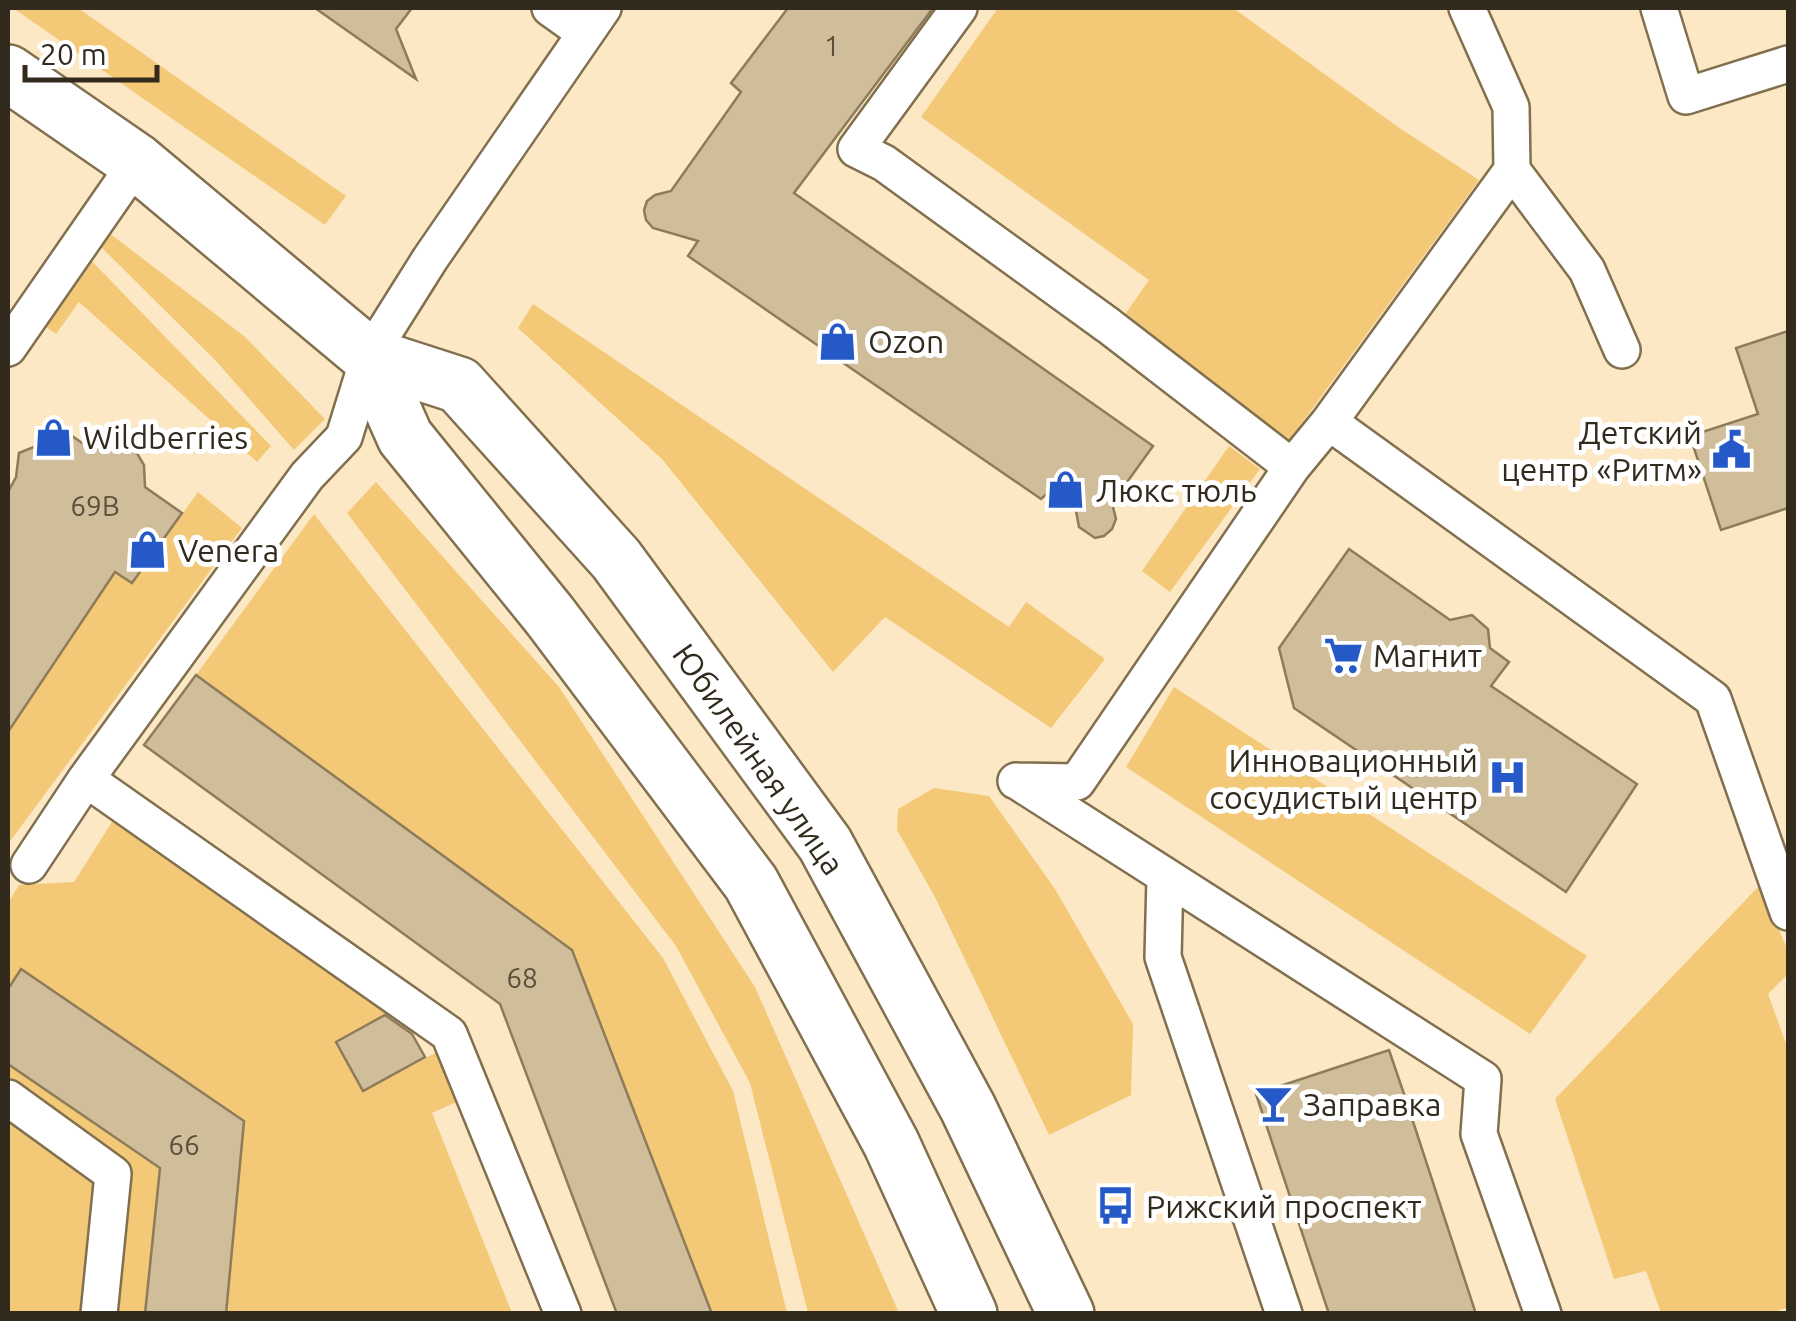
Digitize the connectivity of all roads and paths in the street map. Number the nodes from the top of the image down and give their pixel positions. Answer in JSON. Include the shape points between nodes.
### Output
{"nodes":[{"id":1,"x":550,"y":8,"type":"edge"},
{"id":2,"x":959,"y":8,"type":"edge"},
{"id":3,"x":1467,"y":8,"type":"edge"},
{"id":4,"x":1659,"y":8,"type":"edge"},
{"id":5,"x":594,"y":20,"type":"edge"},
{"id":6,"x":1788,"y":64,"type":"edge"},
{"id":7,"x":8,"y":73,"type":"edge"},
{"id":8,"x":138,"y":162,"type":"junction"},
{"id":9,"x":1512,"y":170,"type":"junction"},
{"id":10,"x":8,"y":348,"type":"edge"},
{"id":11,"x":1622,"y":350,"type":"dead end"},
{"id":12,"x":369,"y":356,"type":"junction"},
{"id":13,"x":1329,"y":422,"type":"junction"},
{"id":14,"x":1292,"y":466,"type":"junction"},
{"id":15,"x":86,"y":779,"type":"junction"},
{"id":16,"x":29,"y":865,"type":"dead end"},
{"id":17,"x":1165,"y":878,"type":"junction"},
{"id":18,"x":1788,"y":912,"type":"edge"},
{"id":19,"x":8,"y":1098,"type":"edge"},
{"id":20,"x":99,"y":1314,"type":"edge"},
{"id":21,"x":563,"y":1314,"type":"edge"},
{"id":22,"x":969,"y":1314,"type":"edge"},
{"id":23,"x":1066,"y":1314,"type":"edge"},
{"id":24,"x":1284,"y":1314,"type":"edge"},
{"id":25,"x":1543,"y":1314,"type":"edge"}],
"edges":[{"from":1,"to":5,"type":"street"},
{"from":2,"to":14,"type":"street","via":[[856,149],[1093,314]]},
{"from":3,"to":9,"type":"street","via":[[1510,107]]},
{"from":4,"to":6,"type":"street","via":[[1686,96]]},
{"from":5,"to":12,"type":"street"},
{"from":7,"to":8,"type":"main road","name":"Юбилейная улица"},
{"from":8,"to":10,"type":"street"},
{"from":8,"to":12,"type":"main road","name":"Юбилейная улица"},
{"from":9,"to":11,"type":"street","via":[[1587,270]]},
{"from":9,"to":13,"type":"street"},
{"from":12,"to":15,"type":"street","via":[[344,438],[307,476]]},
{"from":12,"to":22,"type":"main road","name":"Юбилейная улица","via":[[405,436],[750,883],[891,1143]]},
{"from":12,"to":23,"type":"main road","name":"Юбилейная улица","via":[[459,385],[616,560],[825,844],[968,1108]]},
{"from":13,"to":14,"type":"street"},
{"from":13,"to":18,"type":"street","via":[[1713,699]]},
{"from":14,"to":17,"type":"street","via":[[1078,782],[1016,780]]},
{"from":15,"to":16,"type":"street"},
{"from":15,"to":21,"type":"street","via":[[449,1034]]},
{"from":17,"to":24,"type":"street","via":[[1163,956]]},
{"from":17,"to":25,"type":"street","via":[[1483,1078],[1479,1134]]},
{"from":19,"to":20,"type":"street","via":[[113,1174]]}]}
